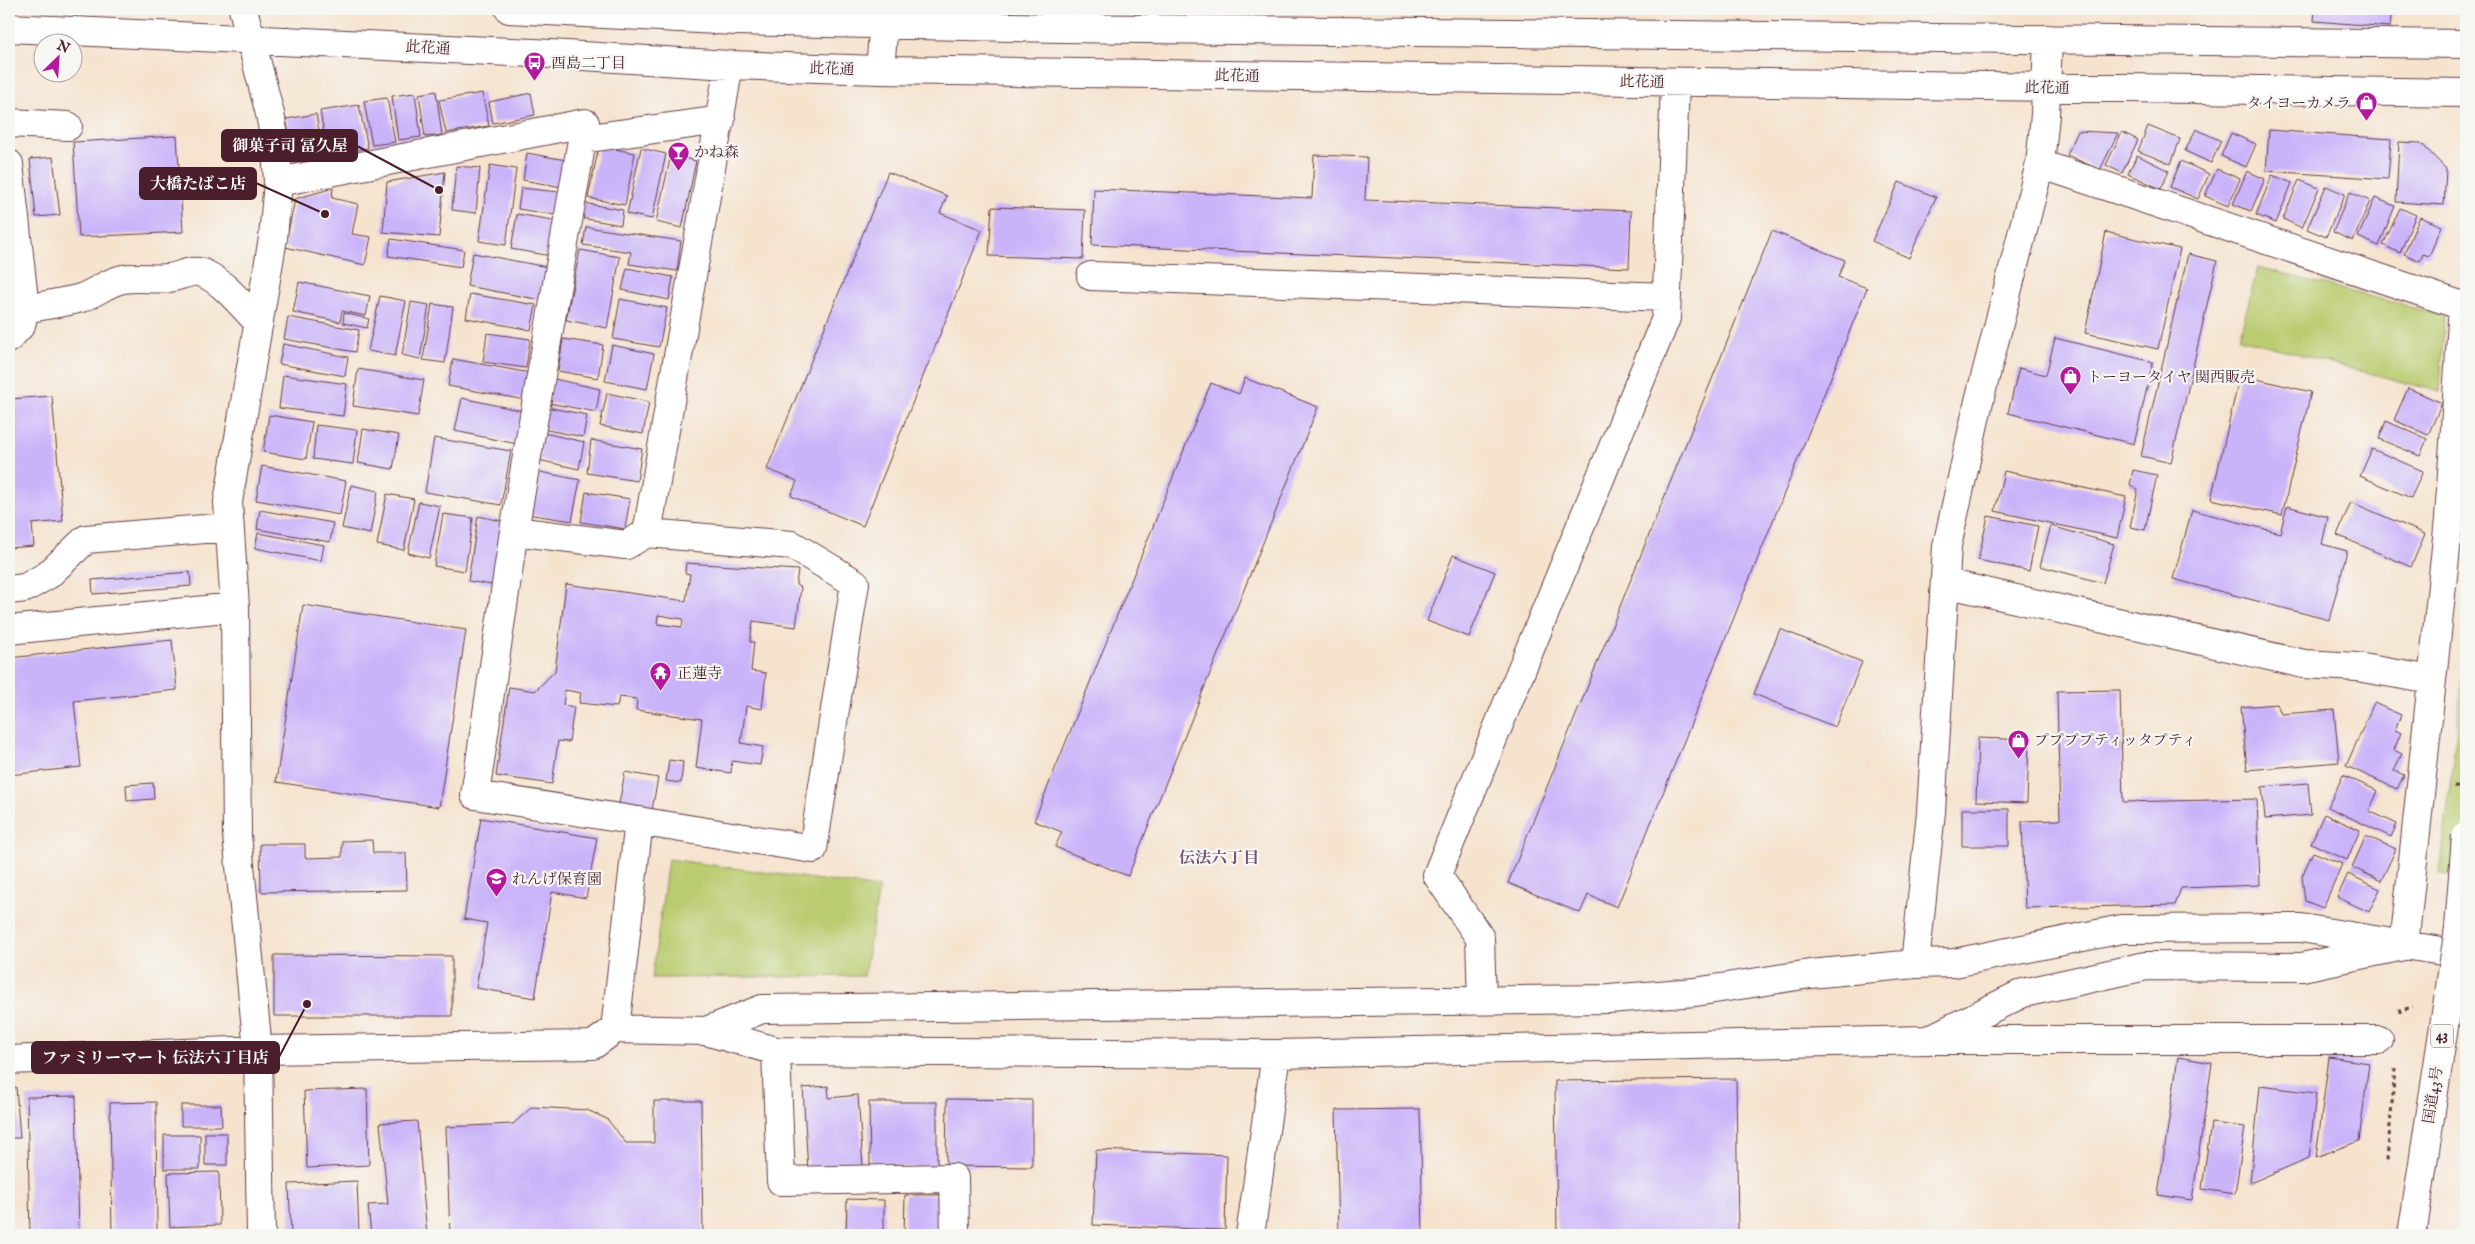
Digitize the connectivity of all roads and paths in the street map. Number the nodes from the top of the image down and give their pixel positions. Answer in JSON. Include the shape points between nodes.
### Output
{"nodes":[{"id":1,"x":243,"y":9,"type":"edge"},
{"id":2,"x":509,"y":9,"type":"edge"},
{"id":3,"x":884,"y":16,"type":"edge"},
{"id":4,"x":9,"y":28,"type":"edge"},
{"id":5,"x":2048,"y":39,"type":"junction"},
{"id":6,"x":249,"y":40,"type":"junction"},
{"id":7,"x":2466,"y":44,"type":"edge"},
{"id":8,"x":729,"y":65,"type":"junction"},
{"id":9,"x":880,"y":70,"type":"junction"},
{"id":10,"x":1675,"y":83,"type":"junction"},
{"id":11,"x":2046,"y":88,"type":"junction"},
{"id":12,"x":2466,"y":93,"type":"edge"},
{"id":13,"x":721,"y":120,"type":"junction"},
{"id":14,"x":9,"y":123,"type":"edge"},
{"id":15,"x":68,"y":126,"type":"dead end"},
{"id":16,"x":582,"y":139,"type":"junction"},
{"id":17,"x":9,"y":164,"type":"edge"},
{"id":18,"x":2040,"y":164,"type":"junction"},
{"id":19,"x":278,"y":182,"type":"junction"},
{"id":20,"x":1091,"y":276,"type":"dead end"},
{"id":21,"x":1667,"y":297,"type":"junction"},
{"id":22,"x":25,"y":309,"type":"junction"},
{"id":23,"x":258,"y":323,"type":"junction"},
{"id":24,"x":9,"y":338,"type":"edge"},
{"id":25,"x":228,"y":527,"type":"junction"},
{"id":26,"x":514,"y":531,"type":"junction"},
{"id":27,"x":647,"y":533,"type":"junction"},
{"id":28,"x":1944,"y":583,"type":"junction"},
{"id":29,"x":9,"y":590,"type":"edge"},
{"id":30,"x":235,"y":607,"type":"junction"},
{"id":31,"x":9,"y":630,"type":"edge"},
{"id":32,"x":2432,"y":680,"type":"junction"},
{"id":33,"x":639,"y":821,"type":"junction"},
{"id":34,"x":2466,"y":836,"type":"edge"},
{"id":35,"x":2404,"y":946,"type":"junction"},
{"id":36,"x":2466,"y":955,"type":"edge"},
{"id":37,"x":1916,"y":964,"type":"junction"},
{"id":38,"x":1482,"y":1000,"type":"junction"},
{"id":39,"x":615,"y":1029,"type":"junction"},
{"id":40,"x":706,"y":1031,"type":"junction"},
{"id":41,"x":1928,"y":1040,"type":"junction"},
{"id":42,"x":2379,"y":1040,"type":"dead end"},
{"id":43,"x":258,"y":1050,"type":"junction"},
{"id":44,"x":776,"y":1051,"type":"junction"},
{"id":45,"x":1276,"y":1054,"type":"junction"},
{"id":46,"x":9,"y":1060,"type":"edge"},
{"id":47,"x":261,"y":1235,"type":"edge"},
{"id":48,"x":955,"y":1235,"type":"edge"},
{"id":49,"x":1250,"y":1235,"type":"edge"},
{"id":50,"x":2412,"y":1235,"type":"edge"}],
"edges":[{"from":1,"to":6,"type":"main road"},
{"from":2,"to":3,"type":"main road","via":[[736,21]]},
{"from":3,"to":5,"type":"main road","via":[[1062,28]]},
{"from":3,"to":9,"type":"main road"},
{"from":4,"to":6,"type":"main road","name":"此花通"},
{"from":5,"to":7,"type":"main road"},
{"from":5,"to":11,"type":"main road"},
{"from":6,"to":8,"type":"main road","name":"此花通"},
{"from":6,"to":19,"type":"main road","via":[[270,114]]},
{"from":8,"to":9,"type":"main road","name":"此花通"},
{"from":8,"to":13,"type":"main road"},
{"from":9,"to":10,"type":"main road","name":"此花通"},
{"from":10,"to":11,"type":"main road","name":"此花通"},
{"from":10,"to":21,"type":"main road"},
{"from":11,"to":12,"type":"main road","name":"此花通"},
{"from":11,"to":18,"type":"main road"},
{"from":13,"to":16,"type":"main road"},
{"from":13,"to":27,"type":"main road"},
{"from":14,"to":15,"type":"main road"},
{"from":16,"to":19,"type":"main road","via":[[585,123]]},
{"from":16,"to":26,"type":"main road"},
{"from":17,"to":22,"type":"main road"},
{"from":18,"to":28,"type":"main road","via":[[1979,401],[1947,546]]},
{"from":18,"to":32,"type":"main road","via":[[2464,306],[2449,519]]},
{"from":19,"to":23,"type":"main road","via":[[273,238]]},
{"from":20,"to":21,"type":"main road"},
{"from":21,"to":38,"type":"main road","via":[[1666,318],[1437,875],[1480,938]]},
{"from":22,"to":23,"type":"main road","via":[[83,297],[121,279],[157,280],[191,271],[215,280]]},
{"from":22,"to":24,"type":"main road","via":[[21,325]]},
{"from":23,"to":25,"type":"main road","via":[[228,502]]},
{"from":25,"to":29,"type":"main road","via":[[86,539],[48,575],[25,588]]},
{"from":25,"to":30,"type":"main road"},
{"from":26,"to":27,"type":"main road","via":[[626,545]]},
{"from":26,"to":33,"type":"main road","via":[[475,795]]},
{"from":27,"to":33,"type":"main road","via":[[792,545],[856,584],[813,849]]},
{"from":28,"to":32,"type":"main road","via":[[2304,664],[2357,667]]},
{"from":28,"to":37,"type":"main road","via":[[1931,812]]},
{"from":30,"to":31,"type":"main road"},
{"from":30,"to":43,"type":"main road","via":[[237,835]]},
{"from":32,"to":35,"type":"main road"},
{"from":33,"to":39,"type":"main road"},
{"from":34,"to":50,"type":"main road","name":"国道43号","number":"43","bridge":true,"via":[[2459,928]]},
{"from":35,"to":36,"type":"main road"},
{"from":35,"to":37,"type":"main road","via":[[2301,928],[2122,929],[1954,963]]},
{"from":35,"to":41,"type":"main road","via":[[2302,967],[2146,966],[2023,993]]},
{"from":37,"to":38,"type":"main road","via":[[1810,974],[1685,993],[1609,999]]},
{"from":38,"to":40,"type":"main road","via":[[762,1009]]},
{"from":39,"to":40,"type":"main road"},
{"from":39,"to":43,"type":"main road","via":[[594,1045]]},
{"from":40,"to":44,"type":"main road"},
{"from":41,"to":42,"type":"main road"},
{"from":41,"to":45,"type":"main road"},
{"from":43,"to":46,"type":"main road"},
{"from":43,"to":47,"type":"main road"},
{"from":44,"to":45,"type":"main road"},
{"from":44,"to":48,"type":"main road","via":[[781,1181],[954,1178]]},
{"from":45,"to":49,"type":"main road"}]}
